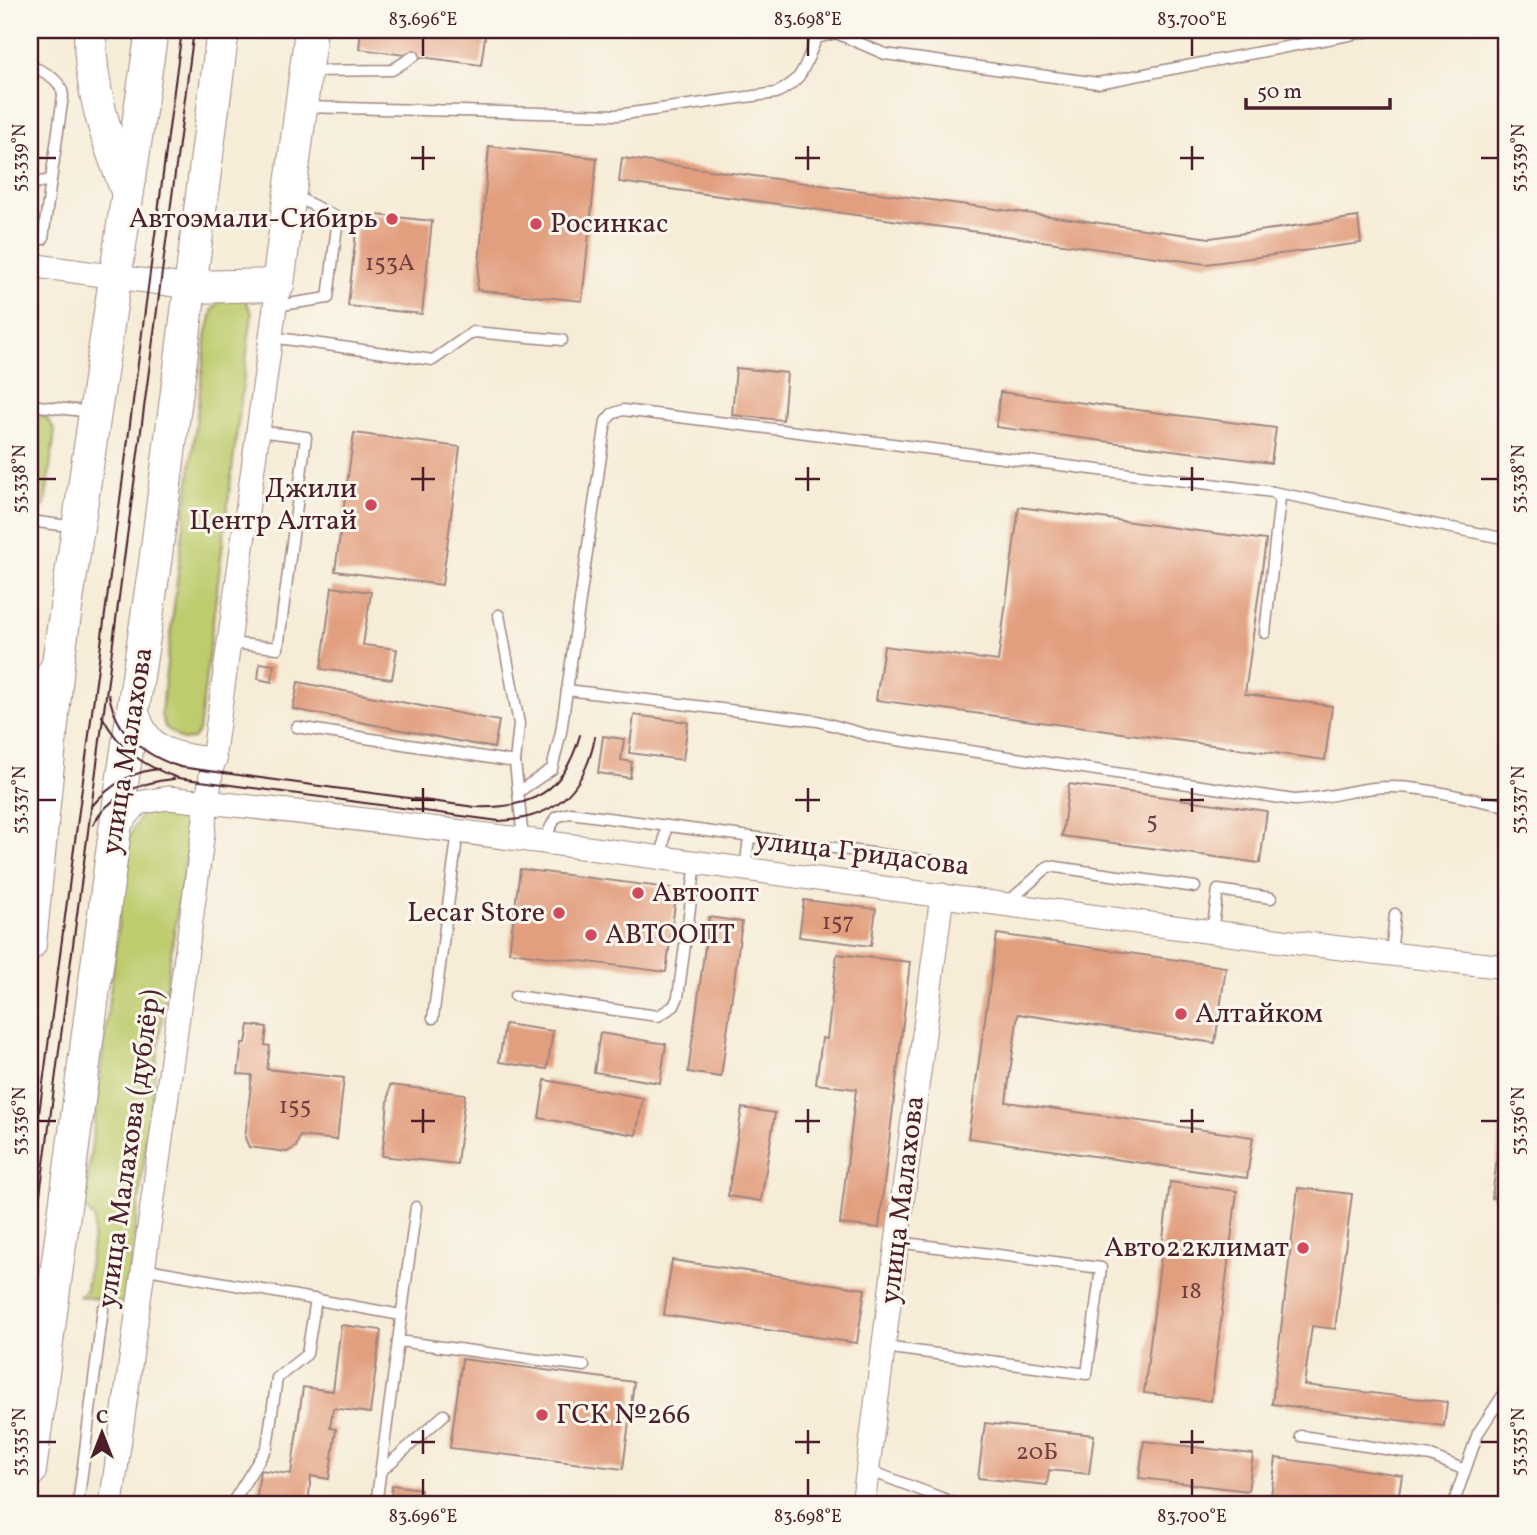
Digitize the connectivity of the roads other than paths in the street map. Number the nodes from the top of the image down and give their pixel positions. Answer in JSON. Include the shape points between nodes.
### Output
{"nodes":[{"id":1,"x":90,"y":30,"type":"edge"},
{"id":2,"x":152,"y":30,"type":"edge"},
{"id":3,"x":223,"y":30,"type":"edge"},
{"id":4,"x":311,"y":30,"type":"edge"},
{"id":5,"x":1375,"y":30,"type":"edge"},
{"id":6,"x":414,"y":56,"type":"dead end"},
{"id":7,"x":30,"y":66,"type":"edge"},
{"id":8,"x":306,"y":71,"type":"junction"},
{"id":9,"x":302,"y":107,"type":"junction"},
{"id":10,"x":51,"y":180,"type":"junction"},
{"id":11,"x":30,"y":184,"type":"edge"},
{"id":12,"x":128,"y":193,"type":"junction"},
{"id":13,"x":291,"y":194,"type":"junction"},
{"id":14,"x":43,"y":239,"type":"dead end"},
{"id":15,"x":30,"y":265,"type":"edge"},
{"id":16,"x":114,"y":278,"type":"junction"},
{"id":17,"x":190,"y":287,"type":"junction"},
{"id":18,"x":276,"y":296,"type":"junction"},
{"id":19,"x":34,"y":312,"type":"dead end"},
{"id":20,"x":271,"y":337,"type":"junction"},
{"id":21,"x":30,"y":341,"type":"edge"},
{"id":22,"x":562,"y":341,"type":"dead end"},
{"id":23,"x":30,"y":405,"type":"edge"},
{"id":24,"x":95,"y":413,"type":"junction"},
{"id":25,"x":258,"y":431,"type":"junction"},
{"id":26,"x":1273,"y":492,"type":"junction"},
{"id":27,"x":30,"y":521,"type":"edge"},
{"id":28,"x":78,"y":527,"type":"junction"},
{"id":29,"x":1507,"y":539,"type":"edge"},
{"id":30,"x":499,"y":615,"type":"dead end"},
{"id":31,"x":1265,"y":633,"type":"dead end"},
{"id":32,"x":230,"y":643,"type":"junction"},
{"id":33,"x":60,"y":655,"type":"junction"},
{"id":34,"x":567,"y":690,"type":"junction"},
{"id":35,"x":30,"y":701,"type":"edge"},
{"id":36,"x":135,"y":706,"type":"junction"},
{"id":37,"x":297,"y":727,"type":"dead end"},
{"id":38,"x":215,"y":760,"type":"junction"},
{"id":39,"x":515,"y":762,"type":"junction"},
{"id":40,"x":518,"y":792,"type":"junction"},
{"id":41,"x":209,"y":802,"type":"junction"},
{"id":42,"x":1507,"y":806,"type":"edge"},
{"id":43,"x":666,"y":826,"type":"junction"},
{"id":44,"x":115,"y":830,"type":"junction"},
{"id":45,"x":458,"y":831,"type":"junction"},
{"id":46,"x":749,"y":838,"type":"junction"},
{"id":47,"x":533,"y":841,"type":"junction"},
{"id":48,"x":662,"y":858,"type":"junction"},
{"id":49,"x":932,"y":861,"type":"dead end"},
{"id":50,"x":696,"y":863,"type":"junction"},
{"id":51,"x":745,"y":869,"type":"junction"},
{"id":52,"x":1195,"y":887,"type":"dead end"},
{"id":53,"x":942,"y":895,"type":"junction"},
{"id":54,"x":1271,"y":898,"type":"dead end"},
{"id":55,"x":1007,"y":903,"type":"junction"},
{"id":56,"x":1395,"y":914,"type":"dead end"},
{"id":57,"x":1212,"y":932,"type":"junction"},
{"id":58,"x":30,"y":944,"type":"edge"},
{"id":59,"x":1391,"y":955,"type":"junction"},
{"id":60,"x":1507,"y":967,"type":"edge"},
{"id":61,"x":514,"y":996,"type":"dead end"},
{"id":62,"x":433,"y":1018,"type":"dead end"},
{"id":63,"x":416,"y":1206,"type":"dead end"},
{"id":64,"x":897,"y":1242,"type":"junction"},
{"id":65,"x":142,"y":1268,"type":"junction"},
{"id":66,"x":316,"y":1299,"type":"junction"},
{"id":67,"x":103,"y":1309,"type":"dead end"},
{"id":68,"x":401,"y":1315,"type":"junction"},
{"id":69,"x":398,"y":1341,"type":"junction"},
{"id":70,"x":884,"y":1347,"type":"junction"},
{"id":71,"x":584,"y":1366,"type":"dead end"},
{"id":72,"x":1507,"y":1389,"type":"edge"},
{"id":73,"x":444,"y":1415,"type":"dead end"},
{"id":74,"x":1301,"y":1436,"type":"dead end"},
{"id":75,"x":868,"y":1470,"type":"junction"},
{"id":76,"x":1465,"y":1470,"type":"junction"},
{"id":77,"x":30,"y":1471,"type":"edge"},
{"id":78,"x":380,"y":1472,"type":"junction"},
{"id":79,"x":78,"y":1505,"type":"edge"},
{"id":80,"x":111,"y":1505,"type":"edge"},
{"id":81,"x":230,"y":1505,"type":"edge"},
{"id":82,"x":376,"y":1505,"type":"edge"},
{"id":83,"x":863,"y":1505,"type":"edge"},
{"id":84,"x":960,"y":1505,"type":"edge"},
{"id":85,"x":1453,"y":1505,"type":"edge"}],
"edges":[{"from":1,"to":12,"type":"main road","via":[[101,123]]},
{"from":2,"to":12,"type":"main road"},
{"from":3,"to":17,"type":"main road","name":"улица Малахова"},
{"from":4,"to":8,"type":"main road"},
{"from":5,"to":9,"type":"lane","via":[[1098,83],[885,54],[835,33],[817,38],[805,70],[793,85],[776,93],[617,115]]},
{"from":6,"to":8,"type":"lane","via":[[393,70]]},
{"from":7,"to":10,"type":"lane","via":[[62,88]]},
{"from":8,"to":9,"type":"main road"},
{"from":9,"to":13,"type":"main road"},
{"from":10,"to":11,"type":"lane"},
{"from":10,"to":14,"type":"lane"},
{"from":12,"to":16,"type":"main road"},
{"from":13,"to":18,"type":"main road"},
{"from":13,"to":18,"type":"lane","via":[[338,218],[328,298]]},
{"from":15,"to":16,"type":"street"},
{"from":16,"to":17,"type":"street"},
{"from":16,"to":24,"type":"main road"},
{"from":17,"to":18,"type":"main road"},
{"from":17,"to":36,"type":"main road","name":"улица Малахова"},
{"from":18,"to":20,"type":"street","name":"улица Малахова (дублёр)"},
{"from":19,"to":21,"type":"lane"},
{"from":20,"to":22,"type":"lane","via":[[433,360],[473,332]]},
{"from":20,"to":25,"type":"street","name":"улица Малахова (дублёр)"},
{"from":23,"to":24,"type":"lane"},
{"from":24,"to":28,"type":"main road"},
{"from":25,"to":32,"type":"street","name":"улица Малахова (дублёр)"},
{"from":25,"to":32,"type":"lane","via":[[306,437],[278,648]]},
{"from":26,"to":29,"type":"lane"},
{"from":26,"to":31,"type":"lane","via":[[1280,498],[1279,522]]},
{"from":26,"to":34,"type":"lane","via":[[623,411],[612,414],[606,421]]},
{"from":27,"to":28,"type":"lane"},
{"from":28,"to":33,"type":"main road"},
{"from":30,"to":39,"type":"lane","via":[[519,724]]},
{"from":32,"to":38,"type":"street","name":"улица Малахова (дублёр)"},
{"from":33,"to":35,"type":"street"},
{"from":33,"to":58,"type":"main road"},
{"from":34,"to":40,"type":"lane","via":[[552,769]]},
{"from":34,"to":42,"type":"lane","via":[[818,721],[871,736],[1294,800],[1400,788]]},
{"from":36,"to":38,"type":"street","via":[[145,732],[156,744],[174,754]]},
{"from":36,"to":44,"type":"main road","name":"улица Малахова"},
{"from":37,"to":39,"type":"lane"},
{"from":38,"to":41,"type":"street","name":"улица Малахова (дублёр)"},
{"from":39,"to":40,"type":"lane"},
{"from":40,"to":47,"type":"lane"},
{"from":41,"to":44,"type":"street","name":"улица Гридасова","via":[[168,798],[138,803]]},
{"from":41,"to":45,"type":"street","name":"улица Гридасова"},
{"from":41,"to":65,"type":"street","name":"улица Малахова (дублёр)"},
{"from":43,"to":46,"type":"lane"},
{"from":43,"to":47,"type":"lane","via":[[569,813],[556,817]]},
{"from":43,"to":48,"type":"lane"},
{"from":44,"to":77,"type":"main road","name":"улица Малахова"},
{"from":45,"to":47,"type":"street","name":"улица Гридасова"},
{"from":45,"to":62,"type":"lane"},
{"from":46,"to":49,"type":"lane"},
{"from":46,"to":51,"type":"lane"},
{"from":47,"to":48,"type":"street","name":"улица Гридасова"},
{"from":48,"to":50,"type":"street","name":"улица Гридасова"},
{"from":50,"to":51,"type":"street","name":"улица Гридасова"},
{"from":50,"to":61,"type":"lane","via":[[678,997],[667,1013],[658,1016]]},
{"from":51,"to":53,"type":"street","name":"улица Гридасова"},
{"from":52,"to":55,"type":"lane","via":[[1049,866]]},
{"from":53,"to":55,"type":"street","name":"улица Гридасова"},
{"from":53,"to":64,"type":"street","name":"улица Малахова"},
{"from":54,"to":57,"type":"lane","via":[[1218,890]]},
{"from":55,"to":57,"type":"street","name":"улица Гридасова"},
{"from":56,"to":59,"type":"lane"},
{"from":57,"to":59,"type":"street","name":"улица Гридасова"},
{"from":59,"to":60,"type":"street","name":"улица Гридасова"},
{"from":63,"to":68,"type":"lane"},
{"from":64,"to":70,"type":"street","name":"улица Малахова"},
{"from":64,"to":70,"type":"lane","via":[[1101,1268],[1087,1374]]},
{"from":65,"to":66,"type":"lane"},
{"from":65,"to":80,"type":"street","name":"улица Малахова (дублёр)"},
{"from":66,"to":68,"type":"lane"},
{"from":66,"to":81,"type":"lane","via":[[307,1354],[277,1378],[267,1447]]},
{"from":67,"to":79,"type":"lane"},
{"from":68,"to":69,"type":"lane"},
{"from":69,"to":71,"type":"lane"},
{"from":69,"to":78,"type":"lane"},
{"from":70,"to":75,"type":"street","name":"улица Малахова"},
{"from":72,"to":76,"type":"lane","via":[[1478,1433]]},
{"from":73,"to":78,"type":"lane"},
{"from":74,"to":76,"type":"lane","via":[[1431,1456]]},
{"from":75,"to":83,"type":"street","name":"улица Малахова"},
{"from":75,"to":84,"type":"lane"},
{"from":76,"to":85,"type":"lane"},
{"from":78,"to":82,"type":"lane"}]}
